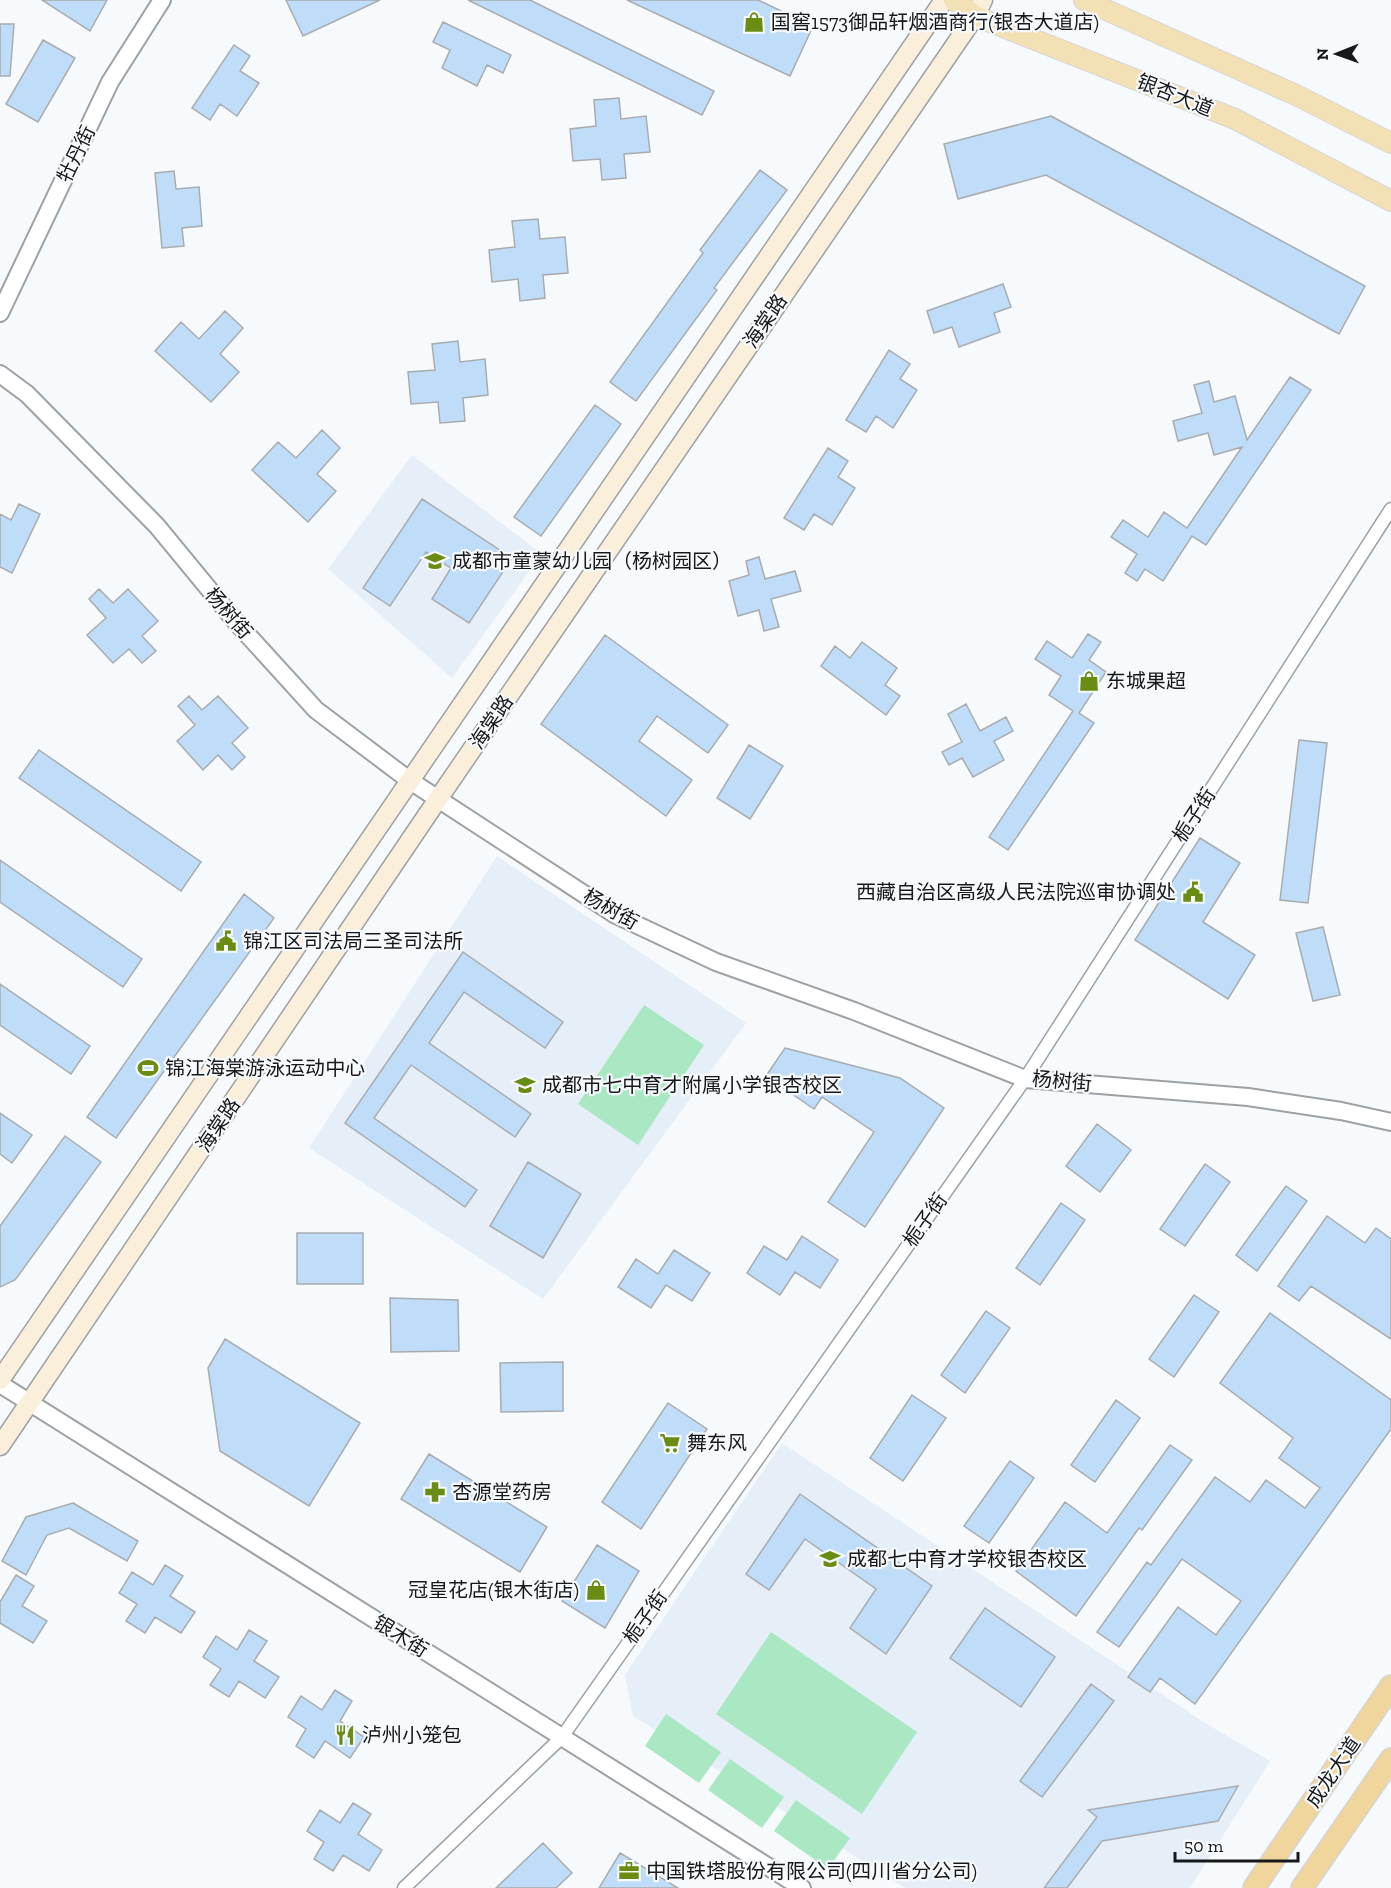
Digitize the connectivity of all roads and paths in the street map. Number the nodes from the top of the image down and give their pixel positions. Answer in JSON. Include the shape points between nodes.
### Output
{"nodes":[{"id":1,"x":162,"y":0,"type":"edge"},
{"id":2,"x":944,"y":0,"type":"edge"},
{"id":3,"x":954,"y":0,"type":"edge"},
{"id":4,"x":1084,"y":0,"type":"edge"},
{"id":5,"x":979,"y":8,"type":"edge"},
{"id":6,"x":1391,"y":143,"type":"edge"},
{"id":7,"x":1391,"y":201,"type":"edge"},
{"id":8,"x":0,"y":313,"type":"edge"},
{"id":9,"x":0,"y":374,"type":"edge"},
{"id":10,"x":1391,"y":509,"type":"edge"},
{"id":11,"x":409,"y":780,"type":"junction"},
{"id":12,"x":438,"y":799,"type":"junction"},
{"id":13,"x":1025,"y":1079,"type":"junction"},
{"id":14,"x":1391,"y":1122,"type":"edge"},
{"id":15,"x":0,"y":1380,"type":"edge"},
{"id":16,"x":0,"y":1384,"type":"edge"},
{"id":17,"x":29,"y":1403,"type":"junction"},
{"id":18,"x":0,"y":1446,"type":"edge"},
{"id":19,"x":1391,"y":1686,"type":"edge"},
{"id":20,"x":562,"y":1737,"type":"junction"},
{"id":21,"x":1391,"y":1759,"type":"edge"},
{"id":22,"x":783,"y":1883,"type":"edge"},
{"id":23,"x":404,"y":1888,"type":"edge"},
{"id":24,"x":802,"y":1888,"type":"edge"},
{"id":25,"x":1254,"y":1888,"type":"edge"},
{"id":26,"x":1302,"y":1888,"type":"edge"}],
"edges":[{"from":1,"to":8,"type":"street","name":"牡丹街","via":[[110,82]]},
{"from":2,"to":11,"type":"main road","name":"海棠路"},
{"from":3,"to":5,"type":"main road","name":"银杏大道"},
{"from":4,"to":6,"type":"main road","via":[[1296,94]]},
{"from":5,"to":7,"type":"main road","name":"银杏大道","via":[[1235,119]]},
{"from":5,"to":12,"type":"main road","name":"海棠路"},
{"from":9,"to":11,"type":"street","name":"杨树街","via":[[27,394],[157,526],[316,710]]},
{"from":10,"to":13,"type":"street","name":"栀子街"},
{"from":11,"to":12,"type":"street","name":"杨树街"},
{"from":11,"to":15,"type":"main road","name":"海棠路"},
{"from":12,"to":13,"type":"street","name":"杨树街","via":[[616,915],[716,962],[854,1011]]},
{"from":12,"to":17,"type":"main road","name":"海棠路"},
{"from":13,"to":14,"type":"street","name":"杨树街","via":[[1248,1097]]},
{"from":13,"to":20,"type":"street","name":"栀子街"},
{"from":16,"to":17,"type":"street","name":"银木街"},
{"from":17,"to":18,"type":"main road","name":"海棠路"},
{"from":17,"to":20,"type":"street","name":"银木街"},
{"from":19,"to":25,"type":"highway","name":"成龙大道"},
{"from":20,"to":22,"type":"street","name":"银木街"},
{"from":20,"to":23,"type":"street","name":"栀子街"},
{"from":21,"to":26,"type":"highway","name":"成龙大道"},
{"from":22,"to":24,"type":"street","name":"银木街"}]}
